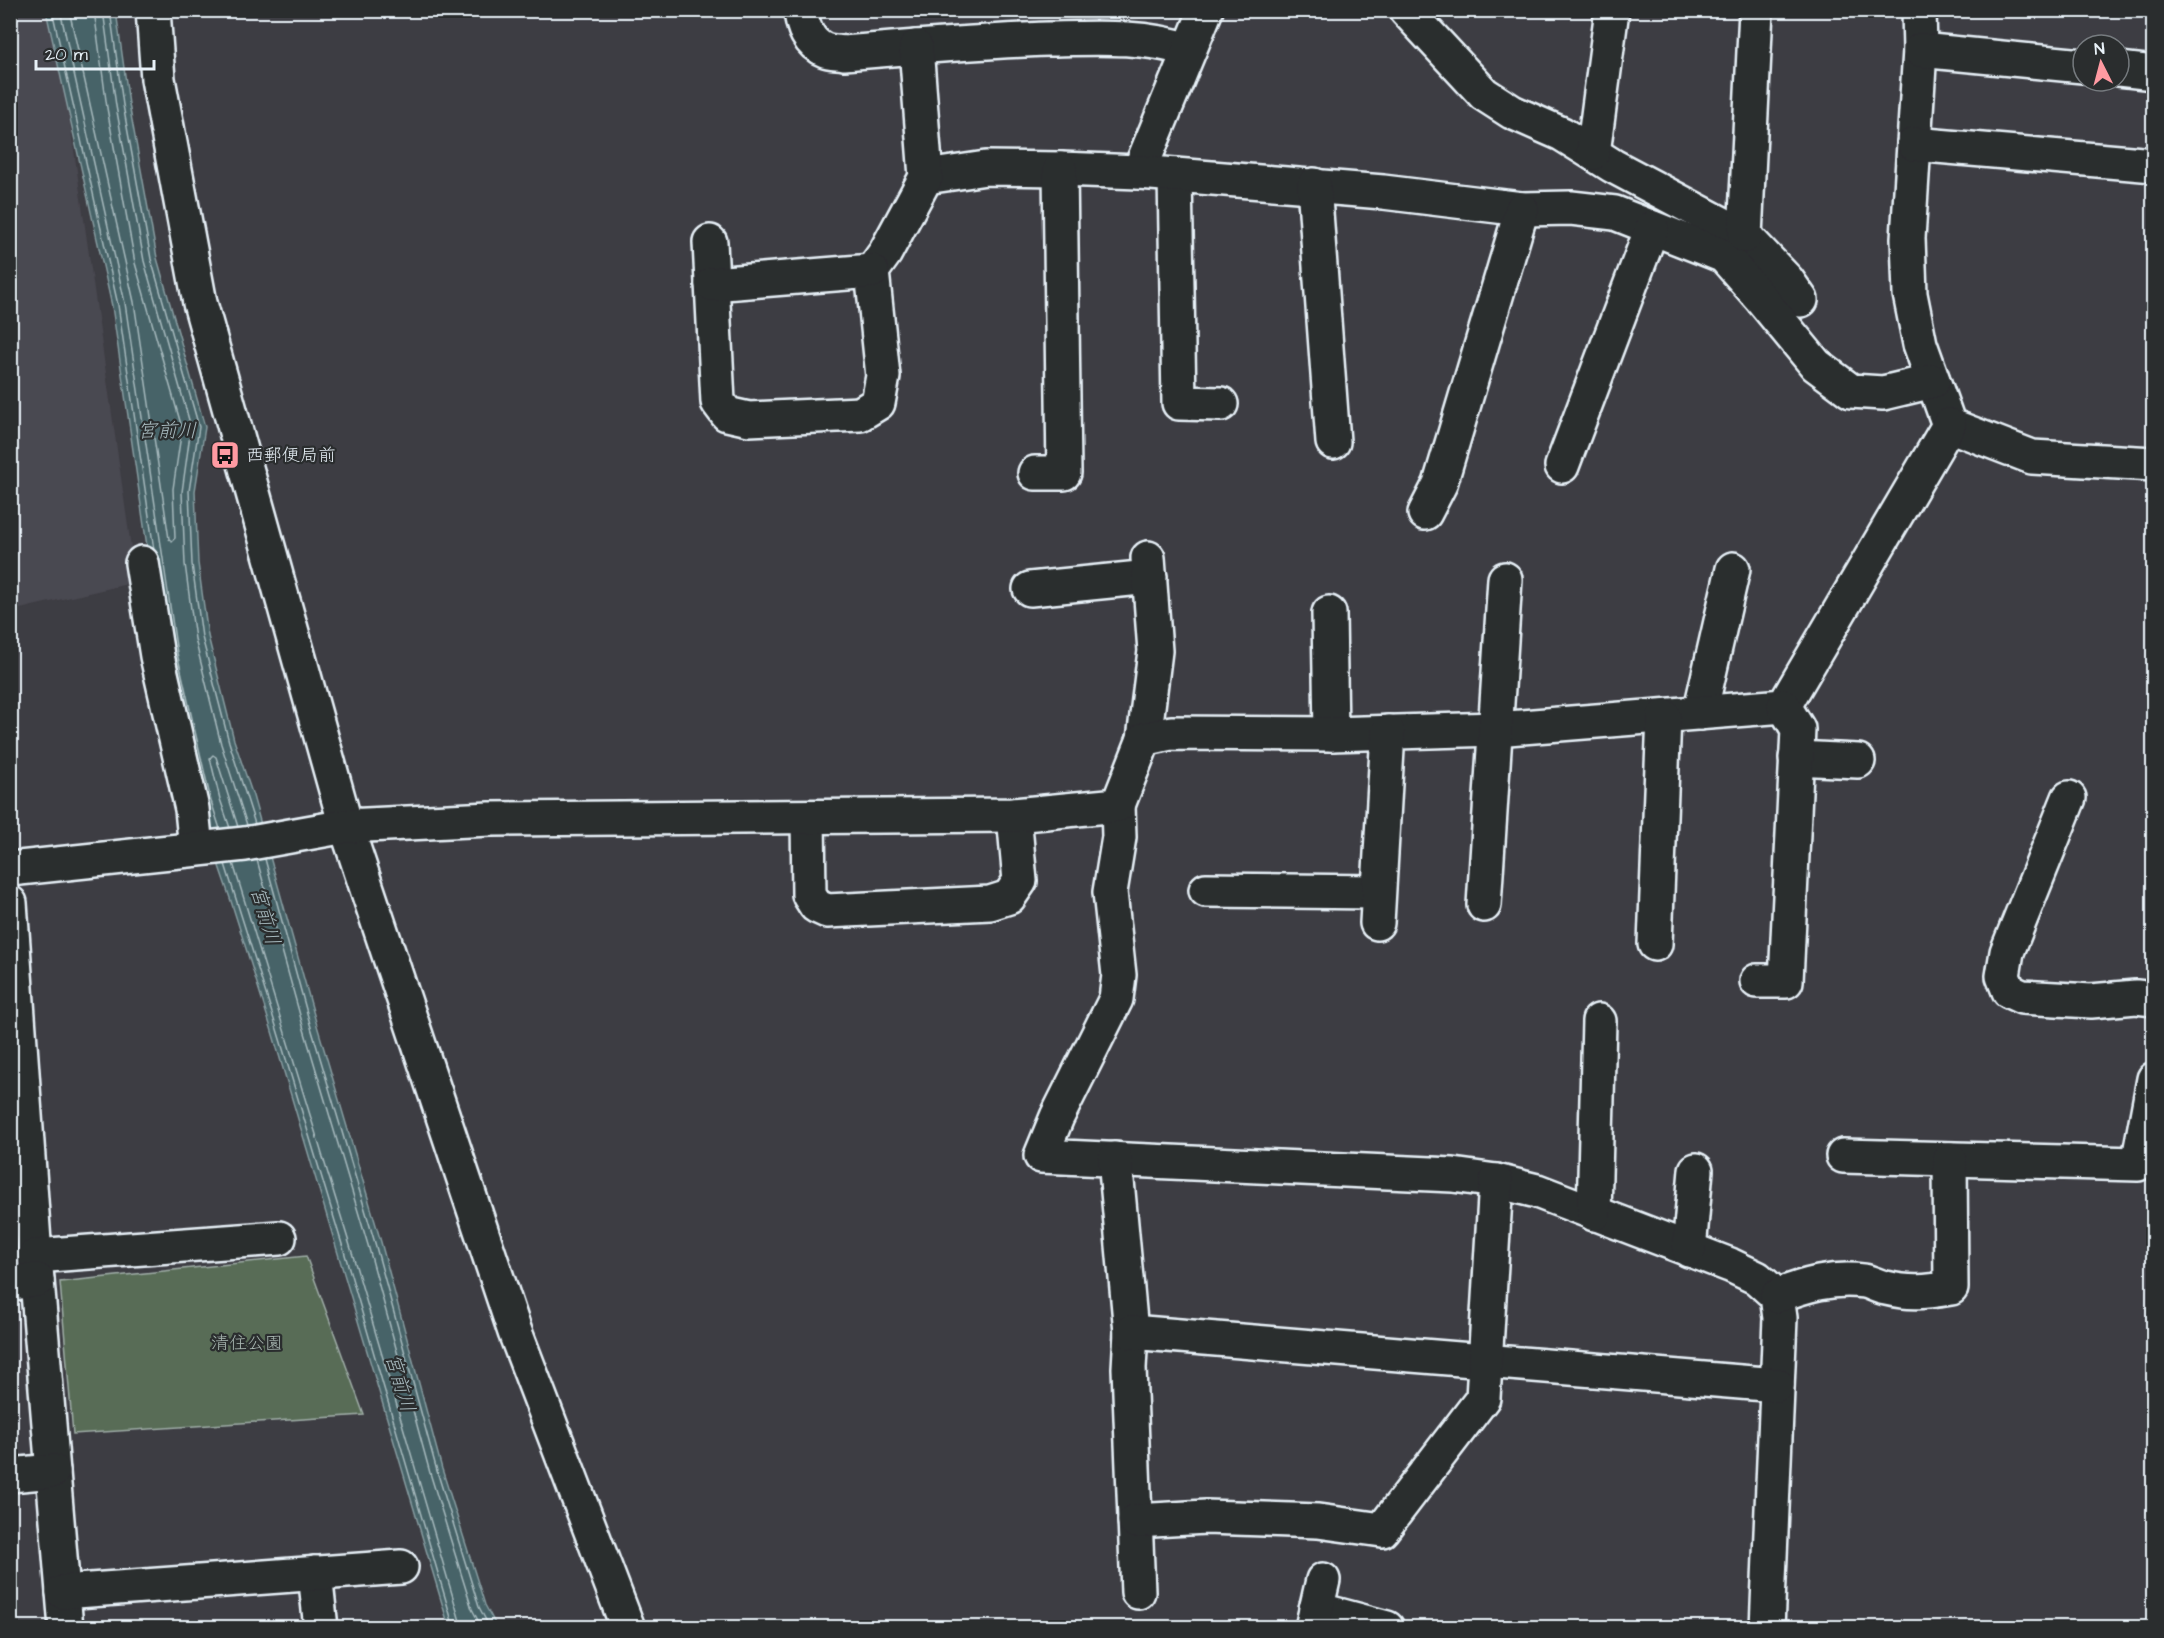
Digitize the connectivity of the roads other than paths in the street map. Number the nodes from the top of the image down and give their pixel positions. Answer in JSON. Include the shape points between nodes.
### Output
{"nodes":[{"id":1,"x":153,"y":10,"type":"edge"},
{"id":2,"x":801,"y":10,"type":"edge"},
{"id":3,"x":1206,"y":10,"type":"edge"},
{"id":4,"x":1612,"y":10,"type":"edge"},
{"id":5,"x":1756,"y":10,"type":"edge"},
{"id":6,"x":1919,"y":10,"type":"edge"},
{"id":7,"x":1412,"y":13,"type":"edge"},
{"id":8,"x":916,"y":47,"type":"junction"},
{"id":9,"x":1189,"y":50,"type":"junction"},
{"id":10,"x":1920,"y":50,"type":"junction"},
{"id":11,"x":2071,"y":65,"type":"edge"},
{"id":12,"x":2131,"y":70,"type":"edge"},
{"id":13,"x":2154,"y":73,"type":"edge"},
{"id":14,"x":1914,"y":144,"type":"junction"},
{"id":15,"x":1593,"y":153,"type":"junction"},
{"id":16,"x":2154,"y":165,"type":"edge"},
{"id":17,"x":1060,"y":168,"type":"junction"},
{"id":18,"x":1139,"y":172,"type":"junction"},
{"id":19,"x":1175,"y":175,"type":"junction"},
{"id":20,"x":926,"y":177,"type":"junction"},
{"id":21,"x":1314,"y":185,"type":"junction"},
{"id":22,"x":1522,"y":209,"type":"junction"},
{"id":23,"x":1652,"y":228,"type":"junction"},
{"id":24,"x":1745,"y":236,"type":"junction"},
{"id":25,"x":710,"y":242,"type":"dead end"},
{"id":26,"x":872,"y":271,"type":"junction"},
{"id":27,"x":712,"y":284,"type":"junction"},
{"id":28,"x":1801,"y":300,"type":"dead end"},
{"id":29,"x":1933,"y":381,"type":"junction"},
{"id":30,"x":1221,"y":404,"type":"dead end"},
{"id":31,"x":1949,"y":425,"type":"junction"},
{"id":32,"x":1333,"y":442,"type":"dead end"},
{"id":33,"x":2154,"y":464,"type":"edge"},
{"id":34,"x":1562,"y":466,"type":"dead end"},
{"id":35,"x":1035,"y":473,"type":"dead end"},
{"id":36,"x":1425,"y":513,"type":"dead end"},
{"id":37,"x":142,"y":563,"type":"dead end"},
{"id":38,"x":1733,"y":569,"type":"dead end"},
{"id":39,"x":1505,"y":579,"type":"dead end"},
{"id":40,"x":1030,"y":589,"type":"dead end"},
{"id":41,"x":1329,"y":613,"type":"dead end"},
{"id":42,"x":1784,"y":706,"type":"junction"},
{"id":43,"x":1700,"y":713,"type":"junction"},
{"id":44,"x":1664,"y":716,"type":"junction"},
{"id":45,"x":1496,"y":729,"type":"junction"},
{"id":46,"x":1388,"y":732,"type":"junction"},
{"id":47,"x":1331,"y":734,"type":"junction"},
{"id":48,"x":1144,"y":739,"type":"junction"},
{"id":49,"x":1796,"y":758,"type":"junction"},
{"id":50,"x":1858,"y":761,"type":"dead end"},
{"id":51,"x":2070,"y":798,"type":"dead end"},
{"id":52,"x":1118,"y":805,"type":"junction"},
{"id":53,"x":1014,"y":815,"type":"junction"},
{"id":54,"x":807,"y":817,"type":"junction"},
{"id":55,"x":346,"y":826,"type":"junction"},
{"id":56,"x":199,"y":849,"type":"junction"},
{"id":57,"x":10,"y":869,"type":"edge"},
{"id":58,"x":1206,"y":890,"type":"dead end"},
{"id":59,"x":10,"y":903,"type":"edge"},
{"id":60,"x":1484,"y":905,"type":"dead end"},
{"id":61,"x":1655,"y":944,"type":"dead end"},
{"id":62,"x":1757,"y":981,"type":"dead end"},
{"id":63,"x":2154,"y":999,"type":"edge"},
{"id":64,"x":1599,"y":1021,"type":"dead end"},
{"id":65,"x":2154,"y":1079,"type":"edge"},
{"id":66,"x":17,"y":1085,"type":"edge"},
{"id":67,"x":1843,"y":1156,"type":"dead end"},
{"id":68,"x":1115,"y":1159,"type":"junction"},
{"id":69,"x":1950,"y":1159,"type":"junction"},
{"id":70,"x":1696,"y":1170,"type":"dead end"},
{"id":71,"x":1496,"y":1181,"type":"junction"},
{"id":72,"x":1594,"y":1214,"type":"junction"},
{"id":73,"x":279,"y":1238,"type":"dead end"},
{"id":74,"x":1689,"y":1250,"type":"junction"},
{"id":75,"x":28,"y":1273,"type":"edge"},
{"id":76,"x":1777,"y":1296,"type":"junction"},
{"id":77,"x":1131,"y":1332,"type":"junction"},
{"id":78,"x":1485,"y":1360,"type":"junction"},
{"id":79,"x":1777,"y":1384,"type":"junction"},
{"id":80,"x":53,"y":1471,"type":"junction"},
{"id":81,"x":10,"y":1475,"type":"edge"},
{"id":82,"x":1135,"y":1521,"type":"junction"},
{"id":83,"x":401,"y":1567,"type":"dead end"},
{"id":84,"x":315,"y":1573,"type":"junction"},
{"id":85,"x":63,"y":1592,"type":"junction"},
{"id":86,"x":1138,"y":1592,"type":"dead end"},
{"id":87,"x":1317,"y":1606,"type":"edge"},
{"id":88,"x":66,"y":1628,"type":"edge"},
{"id":89,"x":321,"y":1628,"type":"edge"},
{"id":90,"x":628,"y":1628,"type":"edge"},
{"id":91,"x":1386,"y":1628,"type":"edge"},
{"id":92,"x":1767,"y":1628,"type":"edge"}],
"edges":[{"from":1,"to":55,"type":"street","via":[[158,79],[200,303]]},
{"from":2,"to":8,"type":"street","via":[[807,36],[823,50],[844,53]]},
{"from":3,"to":9,"type":"street"},
{"from":4,"to":15,"type":"street"},
{"from":5,"to":24,"type":"street"},
{"from":6,"to":10,"type":"street"},
{"from":7,"to":15,"type":"street","via":[[1484,94]]},
{"from":8,"to":9,"type":"street","via":[[1113,37],[1156,41]]},
{"from":8,"to":20,"type":"street"},
{"from":9,"to":18,"type":"street"},
{"from":10,"to":11,"type":"street"},
{"from":10,"to":14,"type":"street"},
{"from":12,"to":13,"type":"street"},
{"from":14,"to":16,"type":"street"},
{"from":14,"to":29,"type":"street","via":[[1908,238],[1910,294],[1920,344]]},
{"from":15,"to":24,"type":"street"},
{"from":17,"to":18,"type":"street"},
{"from":17,"to":20,"type":"street","via":[[986,168]]},
{"from":17,"to":35,"type":"street","via":[[1064,473]]},
{"from":18,"to":19,"type":"street"},
{"from":19,"to":21,"type":"street"},
{"from":19,"to":30,"type":"street","via":[[1179,403]]},
{"from":20,"to":26,"type":"street"},
{"from":21,"to":22,"type":"street"},
{"from":21,"to":32,"type":"street"},
{"from":22,"to":23,"type":"street","via":[[1571,208],[1615,213]]},
{"from":22,"to":36,"type":"street","via":[[1440,484]]},
{"from":23,"to":29,"type":"street","via":[[1724,256],[1816,365],[1851,391],[1883,393]]},
{"from":23,"to":34,"type":"street"},
{"from":24,"to":28,"type":"street"},
{"from":25,"to":27,"type":"street"},
{"from":26,"to":27,"type":"street"},
{"from":26,"to":27,"type":"street","via":[[883,376],[878,403],[860,414],[749,419],[727,414],[718,402]]},
{"from":29,"to":31,"type":"street"},
{"from":31,"to":33,"type":"street","via":[[2032,458]]},
{"from":31,"to":42,"type":"street"},
{"from":37,"to":56,"type":"street","via":[[157,656]]},
{"from":38,"to":43,"type":"street"},
{"from":39,"to":45,"type":"street"},
{"from":40,"to":48,"type":"street","via":[[1149,567],[1155,651]]},
{"from":41,"to":47,"type":"street"},
{"from":42,"to":43,"type":"street"},
{"from":42,"to":49,"type":"street","via":[[1798,729]]},
{"from":43,"to":44,"type":"street"},
{"from":44,"to":45,"type":"street"},
{"from":44,"to":61,"type":"street"},
{"from":45,"to":46,"type":"street"},
{"from":45,"to":60,"type":"street"},
{"from":46,"to":47,"type":"street"},
{"from":46,"to":58,"type":"street","via":[[1377,907]]},
{"from":47,"to":48,"type":"street","via":[[1171,733]]},
{"from":48,"to":52,"type":"street"},
{"from":49,"to":50,"type":"street"},
{"from":49,"to":62,"type":"street","via":[[1786,981]]},
{"from":51,"to":63,"type":"street","via":[[2007,952],[2003,976],[2009,992],[2022,997],[2091,1001]]},
{"from":52,"to":53,"type":"street"},
{"from":52,"to":68,"type":"street","via":[[1119,837],[1110,892],[1119,975],[1116,999],[1041,1156]]},
{"from":53,"to":54,"type":"street"},
{"from":53,"to":54,"type":"street","via":[[1020,881],[1009,897],[990,903],[827,911],[816,906],[809,895]]},
{"from":54,"to":55,"type":"street","via":[[490,819]]},
{"from":55,"to":56,"type":"street"},
{"from":55,"to":90,"type":"street","via":[[515,1332]]},
{"from":56,"to":57,"type":"street"},
{"from":59,"to":66,"type":"street"},
{"from":64,"to":72,"type":"street"},
{"from":65,"to":69,"type":"street","via":[[2138,1164]]},
{"from":66,"to":75,"type":"street"},
{"from":67,"to":69,"type":"street"},
{"from":68,"to":71,"type":"street","via":[[1453,1175]]},
{"from":68,"to":77,"type":"street"},
{"from":69,"to":76,"type":"street","via":[[1951,1288],[1918,1293],[1865,1281],[1835,1281],[1809,1284]]},
{"from":70,"to":74,"type":"street"},
{"from":71,"to":72,"type":"street","via":[[1537,1191]]},
{"from":71,"to":78,"type":"street"},
{"from":72,"to":74,"type":"street"},
{"from":73,"to":75,"type":"street"},
{"from":74,"to":76,"type":"street","via":[[1757,1278]]},
{"from":75,"to":80,"type":"street"},
{"from":76,"to":79,"type":"street"},
{"from":77,"to":78,"type":"street"},
{"from":77,"to":82,"type":"street"},
{"from":78,"to":79,"type":"street"},
{"from":78,"to":82,"type":"street","via":[[1483,1398],[1382,1530],[1307,1520],[1206,1517]]},
{"from":79,"to":92,"type":"street"},
{"from":80,"to":81,"type":"street"},
{"from":80,"to":85,"type":"street"},
{"from":82,"to":86,"type":"street"},
{"from":83,"to":84,"type":"street"},
{"from":84,"to":85,"type":"street"},
{"from":84,"to":89,"type":"street"},
{"from":85,"to":88,"type":"street"},
{"from":87,"to":91,"type":"street"}]}
